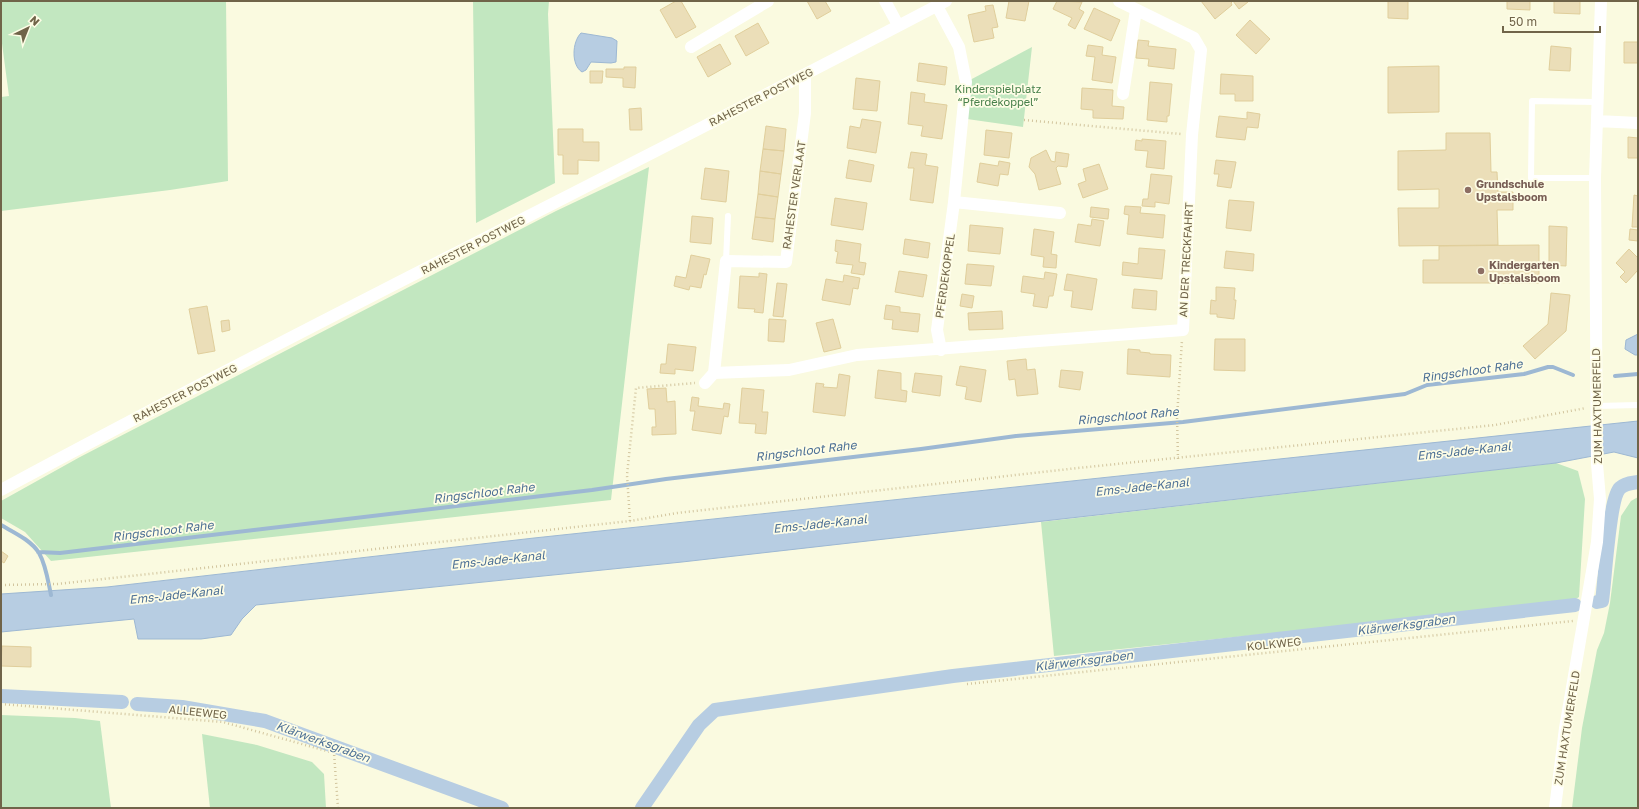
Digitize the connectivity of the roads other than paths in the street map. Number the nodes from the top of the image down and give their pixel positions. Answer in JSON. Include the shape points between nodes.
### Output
{"nodes":[{"id":1,"x":885,"y":1,"type":"edge"},
{"id":2,"x":1120,"y":1,"type":"edge"},
{"id":3,"x":1601,"y":1,"type":"edge"},
{"id":4,"x":763,"y":2,"type":"edge"},
{"id":5,"x":941,"y":3,"type":"edge"},
{"id":6,"x":1136,"y":10,"type":"junction"},
{"id":7,"x":898,"y":25,"type":"junction"},
{"id":8,"x":691,"y":47,"type":"dead end"},
{"id":9,"x":805,"y":75,"type":"junction"},
{"id":10,"x":1123,"y":94,"type":"dead end"},
{"id":11,"x":1597,"y":102,"type":"junction"},
{"id":12,"x":1597,"y":121,"type":"junction"},
{"id":13,"x":1638,"y":122,"type":"edge"},
{"id":14,"x":1596,"y":178,"type":"junction"},
{"id":15,"x":954,"y":202,"type":"junction"},
{"id":16,"x":1060,"y":213,"type":"dead end"},
{"id":17,"x":728,"y":216,"type":"dead end"},
{"id":18,"x":726,"y":260,"type":"junction"},
{"id":19,"x":941,"y":350,"type":"junction"},
{"id":20,"x":714,"y":373,"type":"junction"},
{"id":21,"x":705,"y":383,"type":"road end"},
{"id":22,"x":1638,"y":405,"type":"edge"},
{"id":23,"x":1596,"y":406,"type":"junction"},
{"id":24,"x":1,"y":490,"type":"edge"},
{"id":25,"x":1555,"y":808,"type":"edge"}],
"edges":[{"from":1,"to":7,"type":"street"},
{"from":2,"to":6,"type":"street","name":"AN DER TRECKFAHRT"},
{"from":3,"to":11,"type":"street","name":"ZUM HAXTUMERFELD"},
{"from":4,"to":8,"type":"street"},
{"from":5,"to":7,"type":"street","name":"RAHESTER POSTWEG"},
{"from":5,"to":15,"type":"street","name":"PFERDEKOPPEL","via":[[959,47],[966,82]]},
{"from":6,"to":10,"type":"street"},
{"from":6,"to":19,"type":"street","name":"AN DER TRECKFAHRT","via":[[1194,38],[1201,50],[1192,135],[1183,330]]},
{"from":7,"to":9,"type":"street","name":"RAHESTER POSTWEG"},
{"from":9,"to":18,"type":"street","name":"RAHESTER VERLAAT","via":[[805,113],[786,262]]},
{"from":9,"to":24,"type":"street","name":"RAHESTER POSTWEG","via":[[129,421]]},
{"from":11,"to":12,"type":"street","name":"ZUM HAXTUMERFELD"},
{"from":11,"to":14,"type":"lane","via":[[1532,102],[1531,178]]},
{"from":12,"to":13,"type":"street"},
{"from":12,"to":14,"type":"street","name":"ZUM HAXTUMERFELD"},
{"from":14,"to":23,"type":"street","name":"ZUM HAXTUMERFELD"},
{"from":15,"to":16,"type":"street"},
{"from":15,"to":19,"type":"street","name":"PFERDEKOPPEL","via":[[937,330]]},
{"from":17,"to":18,"type":"lane"},
{"from":18,"to":20,"type":"street"},
{"from":19,"to":20,"type":"street","via":[[857,355],[789,370]]},
{"from":20,"to":21,"type":"street"},
{"from":22,"to":23,"type":"lane"},
{"from":23,"to":25,"type":"street","name":"ZUM HAXTUMERFELD","via":[[1600,499],[1597,542],[1565,728]]}]}
